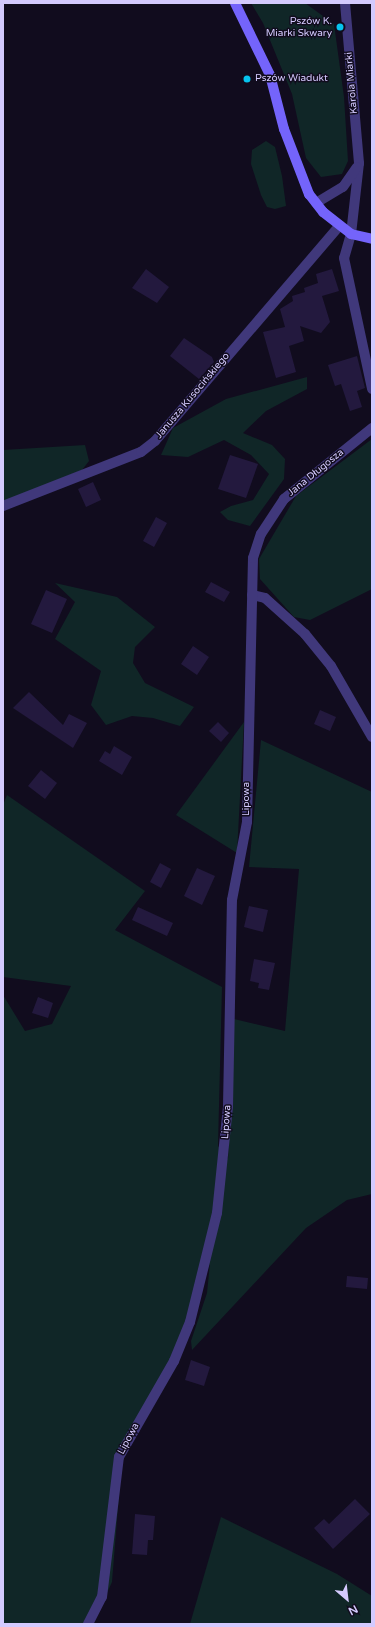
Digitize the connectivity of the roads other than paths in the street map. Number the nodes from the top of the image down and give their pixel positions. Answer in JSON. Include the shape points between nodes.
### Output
{"nodes":[{"id":1,"x":235,"y":3,"type":"edge"},
{"id":2,"x":345,"y":3,"type":"edge"},
{"id":3,"x":359,"y":163,"type":"junction"},
{"id":4,"x":316,"y":203,"type":"junction"},
{"id":5,"x":340,"y":226,"type":"junction"},
{"id":6,"x":351,"y":234,"type":"junction"},
{"id":7,"x":372,"y":239,"type":"edge"},
{"id":8,"x":372,"y":389,"type":"edge"},
{"id":9,"x":372,"y":428,"type":"edge"},
{"id":10,"x":3,"y":506,"type":"edge"},
{"id":11,"x":252,"y":595,"type":"junction"},
{"id":12,"x":372,"y":736,"type":"edge"},
{"id":13,"x":88,"y":1624,"type":"edge"}],
"edges":[{"from":1,"to":4,"type":"main road","via":[[247,22],[270,75],[284,130],[309,194]]},
{"from":2,"to":3,"type":"street","name":"Karola Miarki"},
{"from":3,"to":4,"type":"street","via":[[353,176],[343,187]]},
{"from":3,"to":6,"type":"street","name":"Karola Miarki"},
{"from":4,"to":5,"type":"main road"},
{"from":5,"to":6,"type":"main road"},
{"from":5,"to":10,"type":"street","name":"Janusza Kusocińskiego","via":[[155,441],[141,452]]},
{"from":6,"to":7,"type":"main road"},
{"from":6,"to":8,"type":"street","via":[[344,258]]},
{"from":9,"to":11,"type":"street","name":"Jana Długosza","via":[[284,499],[261,534],[253,558]]},
{"from":11,"to":12,"type":"street","via":[[265,598],[305,634],[331,666]]},
{"from":11,"to":13,"type":"street","name":"Lipowa","via":[[247,822],[232,900],[228,1106],[217,1212],[190,1322],[174,1361],[119,1457],[102,1597]]}]}
